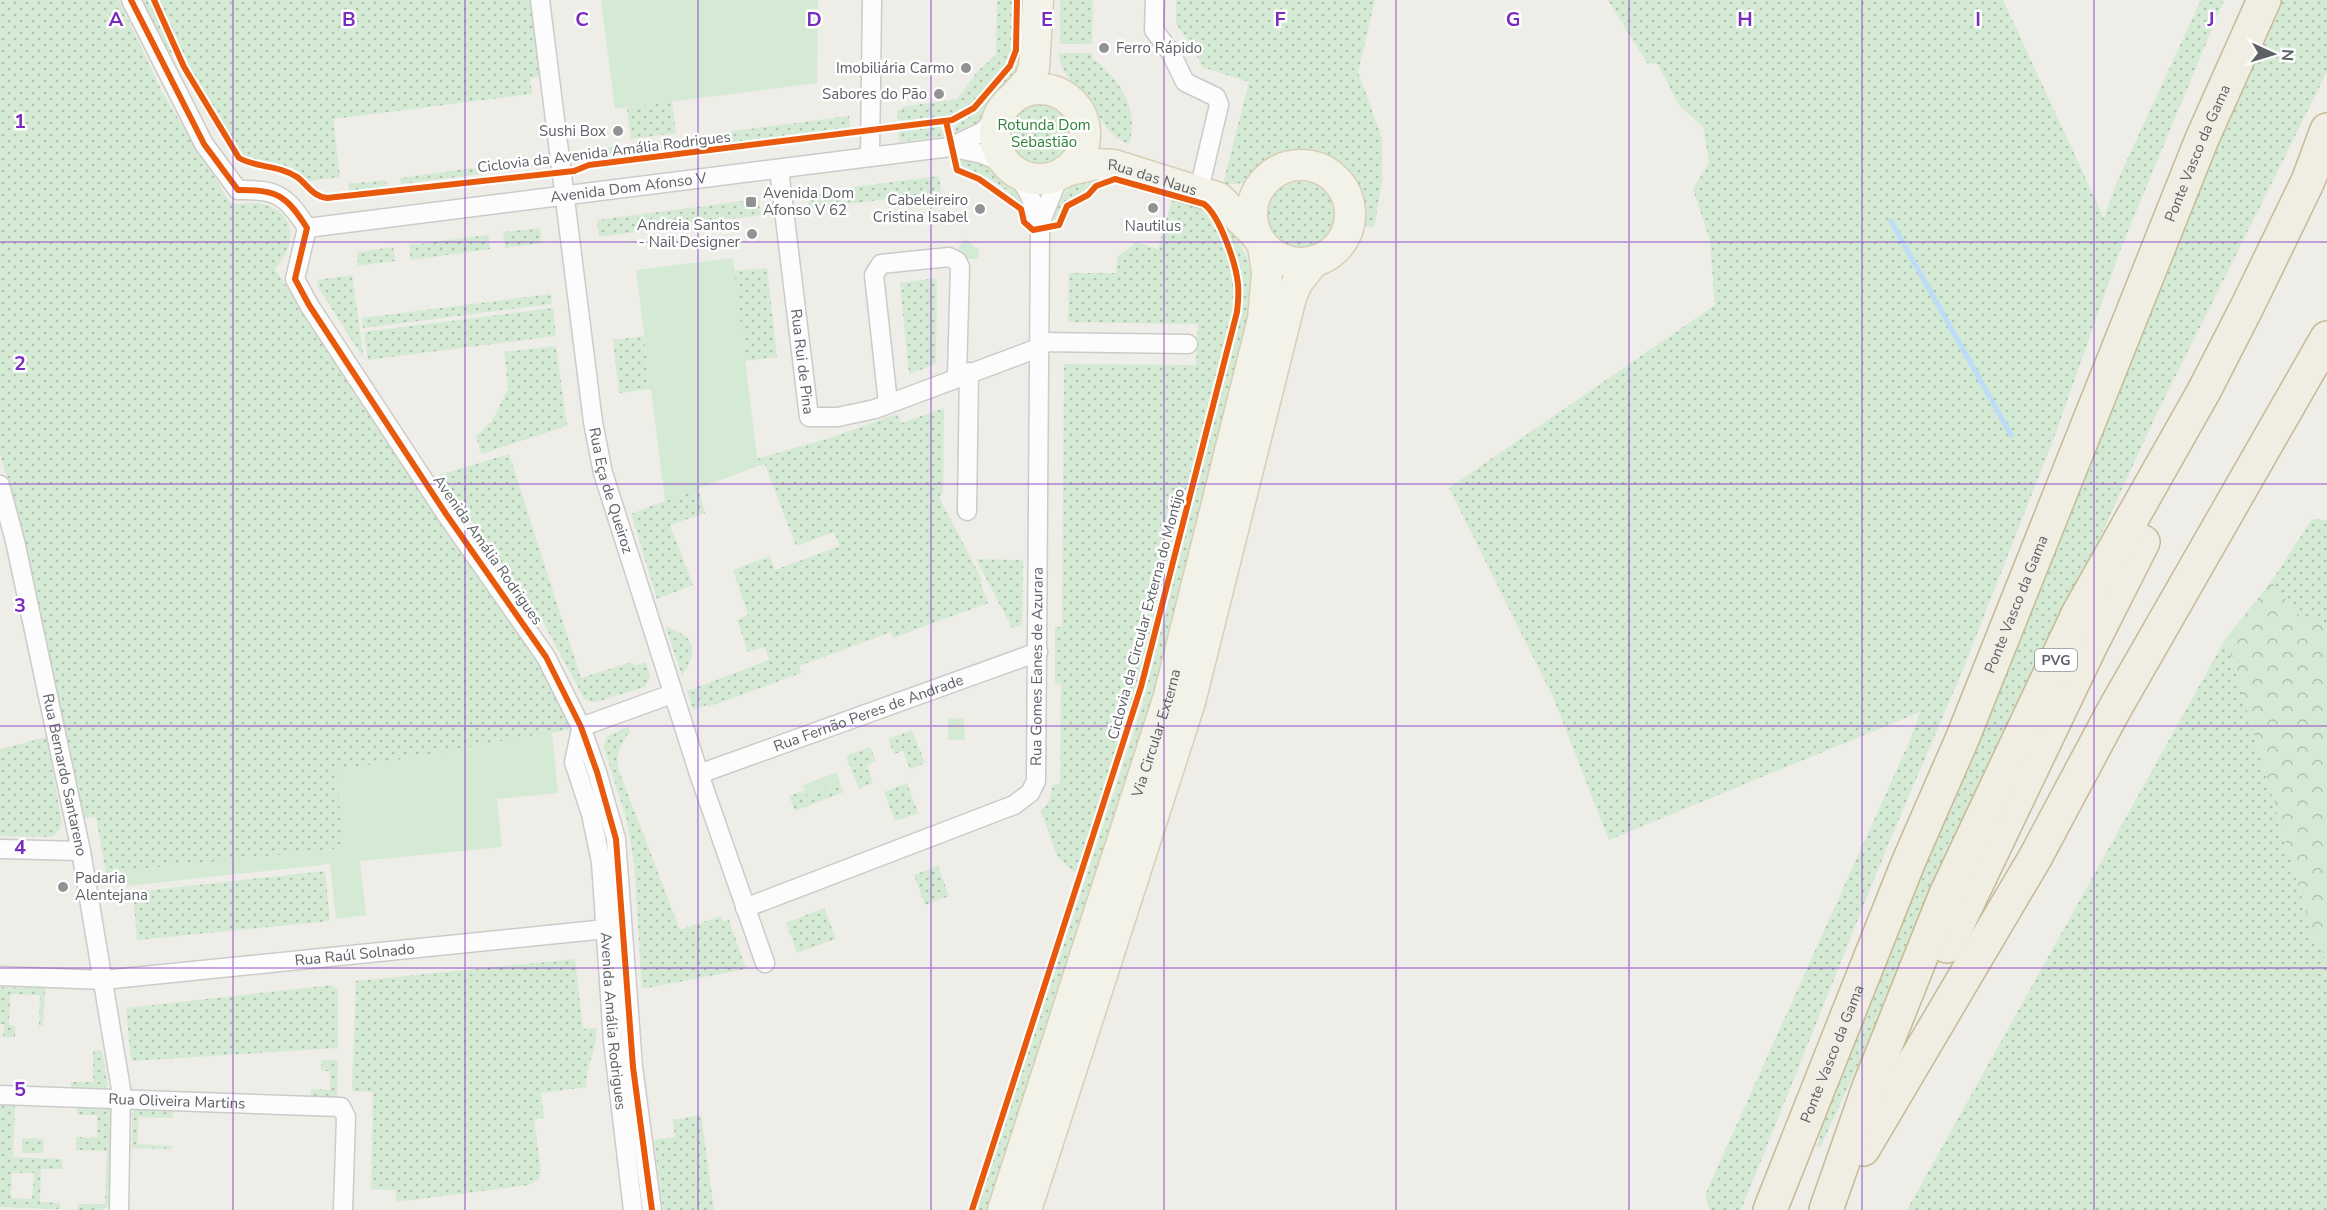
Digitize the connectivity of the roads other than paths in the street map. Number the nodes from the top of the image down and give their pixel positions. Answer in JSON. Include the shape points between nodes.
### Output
{"nodes":[{"id":1,"x":131,"y":0,"type":"edge"},
{"id":2,"x":540,"y":0,"type":"edge"},
{"id":3,"x":872,"y":0,"type":"edge"},
{"id":4,"x":1038,"y":0,"type":"edge"},
{"id":5,"x":1052,"y":0,"type":"edge"},
{"id":6,"x":1155,"y":0,"type":"edge"},
{"id":7,"x":2264,"y":0,"type":"edge"},
{"id":8,"x":1002,"y":110,"type":"junction"},
{"id":9,"x":1076,"y":110,"type":"junction"},
{"id":10,"x":2327,"y":130,"type":"edge"},
{"id":11,"x":950,"y":147,"type":"junction"},
{"id":12,"x":870,"y":157,"type":"junction"},
{"id":13,"x":1009,"y":167,"type":"junction"},
{"id":14,"x":778,"y":169,"type":"junction"},
{"id":15,"x":1063,"y":173,"type":"junction"},
{"id":16,"x":1270,"y":176,"type":"junction"},
{"id":17,"x":1202,"y":177,"type":"junction"},
{"id":18,"x":2327,"y":195,"type":"edge"},
{"id":19,"x":565,"y":196,"type":"junction"},
{"id":20,"x":307,"y":228,"type":"junction"},
{"id":21,"x":1040,"y":230,"type":"junction"},
{"id":22,"x":1260,"y":241,"type":"junction"},
{"id":23,"x":1314,"y":261,"type":"junction"},
{"id":24,"x":2327,"y":338,"type":"edge"},
{"id":25,"x":1188,"y":344,"type":"dead end"},
{"id":26,"x":1040,"y":345,"type":"junction"},
{"id":27,"x":963,"y":374,"type":"junction"},
{"id":28,"x":888,"y":403,"type":"junction"},
{"id":29,"x":0,"y":485,"type":"edge"},
{"id":30,"x":967,"y":511,"type":"dead end"},
{"id":31,"x":1038,"y":652,"type":"junction"},
{"id":32,"x":672,"y":694,"type":"junction"},
{"id":33,"x":581,"y":727,"type":"junction"},
{"id":34,"x":699,"y":774,"type":"junction"},
{"id":35,"x":0,"y":849,"type":"edge"},
{"id":36,"x":81,"y":851,"type":"junction"},
{"id":37,"x":746,"y":908,"type":"junction"},
{"id":38,"x":606,"y":929,"type":"junction"},
{"id":39,"x":765,"y":963,"type":"dead end"},
{"id":40,"x":0,"y":976,"type":"edge"},
{"id":41,"x":103,"y":980,"type":"junction"},
{"id":42,"x":0,"y":1095,"type":"edge"},
{"id":43,"x":122,"y":1099,"type":"junction"},
{"id":44,"x":119,"y":1210,"type":"edge"},
{"id":45,"x":343,"y":1210,"type":"edge"},
{"id":46,"x":633,"y":1210,"type":"edge"},
{"id":47,"x":652,"y":1210,"type":"edge"},
{"id":48,"x":1003,"y":1210,"type":"edge"},
{"id":49,"x":1026,"y":1210,"type":"edge"},
{"id":50,"x":1770,"y":1210,"type":"edge"},
{"id":51,"x":1827,"y":1210,"type":"edge"}],
"edges":[{"from":1,"to":20,"type":"street","via":[[204,144],[238,190],[274,194],[291,203]]},
{"from":2,"to":19,"type":"street","name":"Rua Eça de Queiroz"},
{"from":3,"to":12,"type":"street"},
{"from":4,"to":8,"type":"main road","via":[[1034,68],[1030,79]]},
{"from":5,"to":9,"type":"main road","name":"Rua das Naus","via":[[1053,73],[1058,87]]},
{"from":6,"to":17,"type":"street","via":[[1154,30],[1185,82],[1216,97],[1220,105]]},
{"from":7,"to":50,"type":"highway","name":"Ponte Vasco da Gama","via":[[2202,139]]},
{"from":8,"to":9,"type":"main road","via":[[1029,90],[1057,92]]},
{"from":8,"to":11,"type":"street","name":"Avenida Dom Afonso V","via":[[982,132]]},
{"from":8,"to":13,"type":"main road","via":[[995,140]]},
{"from":9,"to":15,"type":"main road","via":[[1084,144],[1078,158]]},
{"from":9,"to":17,"type":"main road","name":"Rua das Naus","via":[[1111,149]]},
{"from":10,"to":51,"type":"highway","number":"PVG","via":[[2308,182],[2243,315],[2079,612],[1946,894],[1869,1087]]},
{"from":11,"to":12,"type":"street","name":"Avenida Dom Afonso V"},
{"from":11,"to":13,"type":"street","name":"Avenida Dom Afonso V","via":[[982,154]]},
{"from":12,"to":14,"type":"street","name":"Avenida Dom Afonso V"},
{"from":13,"to":15,"type":"main road","via":[[1027,178],[1040,180]]},
{"from":13,"to":21,"type":"street","name":"Rua Gomes Eanes de Azurara","via":[[1036,204]]},
{"from":14,"to":19,"type":"street","name":"Avenida Dom Afonso V"},
{"from":14,"to":28,"type":"street","name":"Rua Rui de Pina","via":[[809,417],[858,414]]},
{"from":15,"to":21,"type":"street","name":"Rua Gomes Eanes de Azurara","via":[[1042,216]]},
{"from":15,"to":22,"type":"main road","name":"Rua das Naus","via":[[1096,164],[1114,165],[1219,198]]},
{"from":16,"to":17,"type":"main road","name":"Rua das Naus","via":[[1234,185]]},
{"from":16,"to":22,"type":"main road","via":[[1259,188],[1253,204],[1252,220]]},
{"from":16,"to":23,"type":"main road","via":[[1294,165],[1308,165],[1334,177],[1344,190],[1350,221],[1346,234],[1327,256]]},
{"from":18,"to":51,"type":"highway","number":"PVG","via":[[2094,639],[1922,999]]},
{"from":19,"to":20,"type":"street","name":"Avenida Dom Afonso V"},
{"from":19,"to":32,"type":"street","name":"Rua Eça de Queiroz","via":[[603,473]]},
{"from":20,"to":33,"type":"street","name":"Avenida Amália Rodrigues","via":[[295,279],[304,296],[446,514],[546,657]]},
{"from":21,"to":26,"type":"street","name":"Rua Gomes Eanes de Azurara"},
{"from":22,"to":23,"type":"main road","via":[[1286,261]]},
{"from":22,"to":48,"type":"main road","name":"Via Circular Externa","via":[[1267,273],[1263,319],[1169,696]]},
{"from":23,"to":49,"type":"main road","name":"Via Circular Externa","via":[[1291,297],[1190,702]]},
{"from":24,"to":51,"type":"highway","via":[[2120,700],[2035,858]]},
{"from":25,"to":26,"type":"street","name":"Rua Rui de Pina"},
{"from":26,"to":27,"type":"street","name":"Rua Rui de Pina"},
{"from":26,"to":31,"type":"street","name":"Rua Gomes Eanes de Azurara"},
{"from":27,"to":28,"type":"street","name":"Rua Rui de Pina"},
{"from":27,"to":28,"type":"street","via":[[957,261],[949,257],[880,264],[874,275]]},
{"from":27,"to":30,"type":"street"},
{"from":29,"to":36,"type":"street","name":"Rua Bernardo Santareno"},
{"from":31,"to":34,"type":"street","name":"Rua Fernão Peres de Andrade"},
{"from":31,"to":37,"type":"street","name":"Rua Gomes Eanes de Azurara","via":[[1036,781],[1030,793],[1014,806]]},
{"from":32,"to":33,"type":"street"},
{"from":32,"to":34,"type":"street","name":"Rua Eça de Queiroz"},
{"from":33,"to":38,"type":"street","name":"Avenida Amália Rodrigues","via":[[574,762],[601,862]]},
{"from":33,"to":47,"type":"street","name":"Avenida Amália Rodrigues","via":[[616,839],[633,1067]]},
{"from":34,"to":37,"type":"street","name":"Rua Eça de Queiroz"},
{"from":35,"to":36,"type":"street"},
{"from":36,"to":41,"type":"street","name":"Rua Bernardo Santareno"},
{"from":37,"to":39,"type":"street","name":"Rua Eça de Queiroz"},
{"from":38,"to":41,"type":"street","name":"Rua Raúl Solnado"},
{"from":38,"to":46,"type":"street","name":"Avenida Amália Rodrigues","via":[[614,1052]]},
{"from":40,"to":41,"type":"street","name":"Rua Raúl Solnado"},
{"from":41,"to":43,"type":"street","name":"Rua Bernardo Santareno"},
{"from":42,"to":43,"type":"street","name":"Rua Oliveira Martins"},
{"from":43,"to":44,"type":"street","name":"Rua Bernardo Santareno"},
{"from":43,"to":45,"type":"street","name":"Rua Oliveira Martins","via":[[341,1107],[346,1117]]}]}
